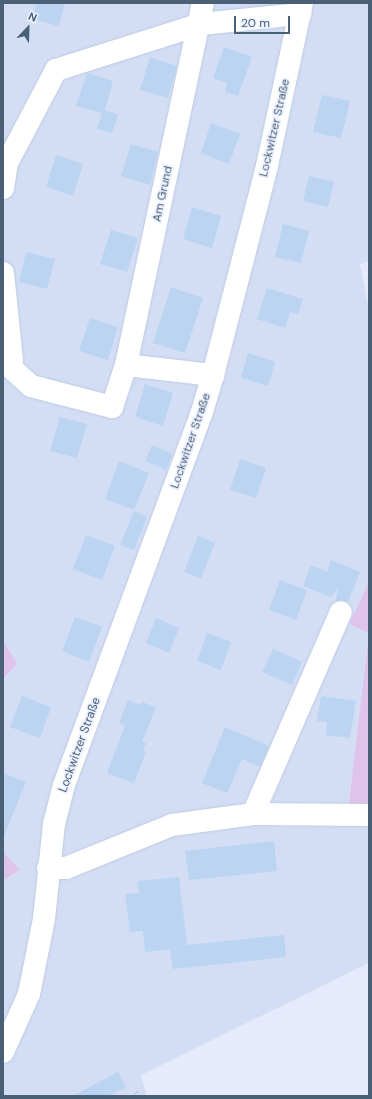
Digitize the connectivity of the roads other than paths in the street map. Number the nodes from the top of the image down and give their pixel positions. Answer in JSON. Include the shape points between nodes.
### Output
{"nodes":[{"id":1,"x":301,"y":9,"type":"edge"},
{"id":2,"x":202,"y":13,"type":"edge"},
{"id":3,"x":3,"y":188,"type":"edge"},
{"id":4,"x":3,"y":273,"type":"edge"},
{"id":5,"x":126,"y":365,"type":"junction"},
{"id":6,"x":213,"y":375,"type":"junction"},
{"id":7,"x":341,"y":612,"type":"dead end"},
{"id":8,"x":253,"y":814,"type":"junction"},
{"id":9,"x":369,"y":815,"type":"edge"},
{"id":10,"x":48,"y":868,"type":"junction"},
{"id":11,"x":3,"y":1052,"type":"edge"}],
"edges":[{"from":1,"to":2,"type":"street"},
{"from":1,"to":6,"type":"street","name":"Lockwitzer Straße","via":[[267,166]]},
{"from":2,"to":3,"type":"street","via":[[56,70],[7,163]]},
{"from":2,"to":5,"type":"street","name":"Am Grund"},
{"from":4,"to":5,"type":"street","name":"Am Grund","via":[[12,360],[10,368],[31,386],[112,407]]},
{"from":5,"to":6,"type":"street"},
{"from":6,"to":10,"type":"street","name":"Lockwitzer Straße","via":[[201,415],[64,785],[54,824]]},
{"from":7,"to":8,"type":"street"},
{"from":8,"to":9,"type":"street"},
{"from":8,"to":10,"type":"street","via":[[172,825],[66,868]]},
{"from":10,"to":11,"type":"street","name":"Lockwitzer Straße","via":[[44,919],[29,994]]}]}
